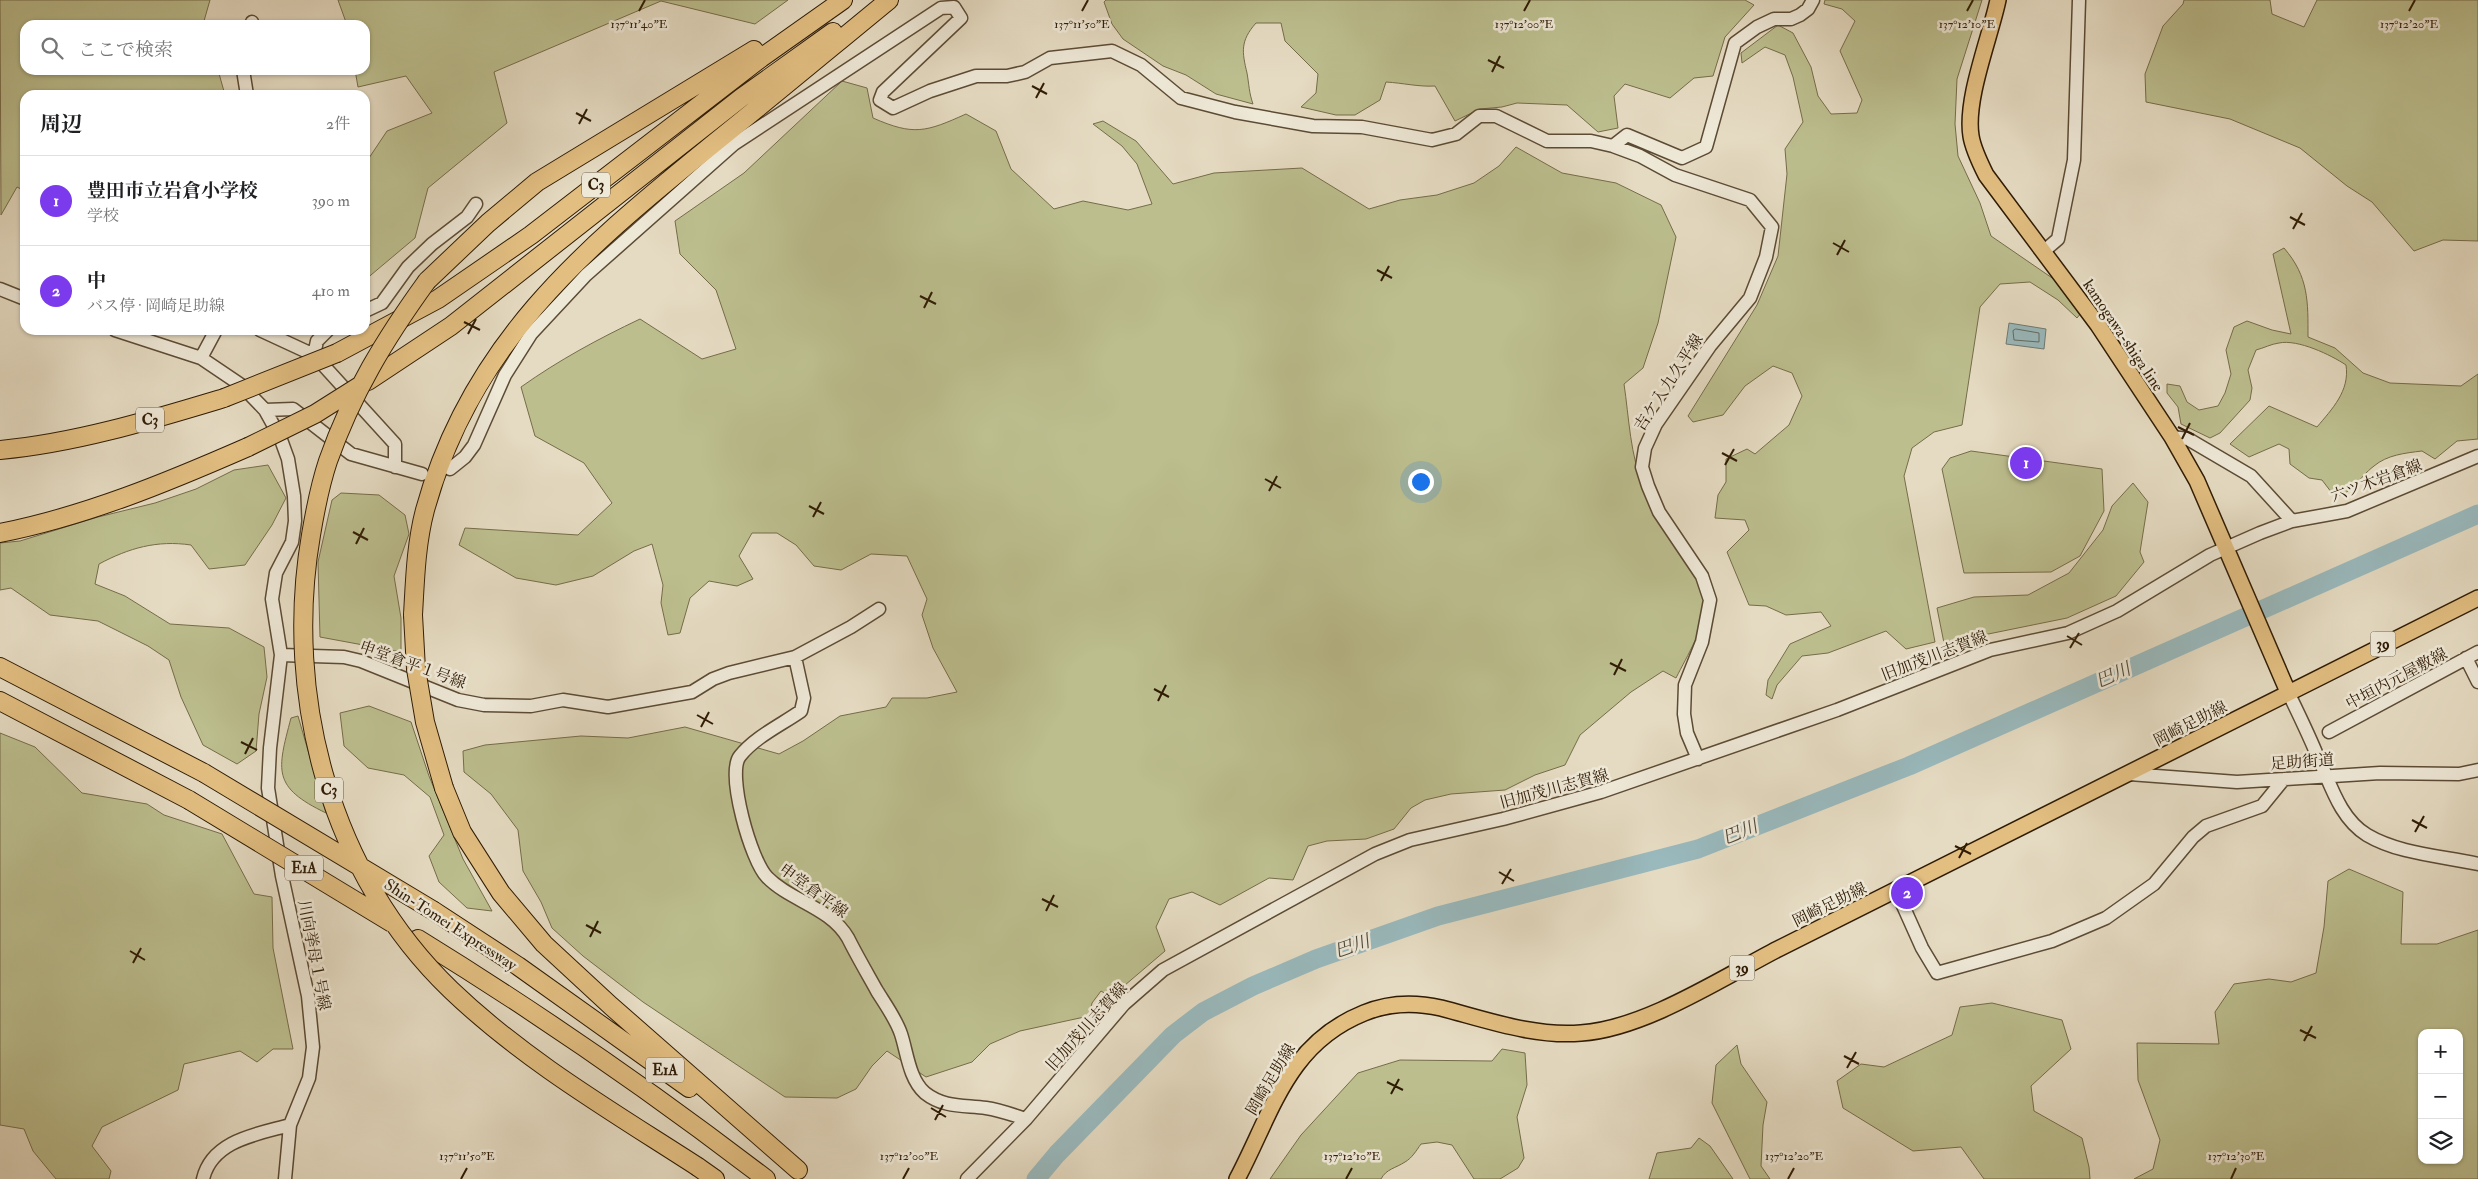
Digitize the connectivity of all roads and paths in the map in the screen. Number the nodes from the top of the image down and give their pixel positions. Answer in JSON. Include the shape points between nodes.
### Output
{"nodes":[{"id":1,"x":829,"y":0,"type":"edge"},
{"id":2,"x":843,"y":0,"type":"edge"},
{"id":3,"x":877,"y":0,"type":"edge"},
{"id":4,"x":889,"y":0,"type":"edge"},
{"id":5,"x":1813,"y":0,"type":"edge"},
{"id":6,"x":1998,"y":0,"type":"edge"},
{"id":7,"x":2079,"y":0,"type":"edge"},
{"id":8,"x":244,"y":75,"type":"edge"},
{"id":9,"x":246,"y":90,"type":"edge"},
{"id":10,"x":1612,"y":146,"type":"junction"},
{"id":11,"x":476,"y":204,"type":"dead end"},
{"id":12,"x":2044,"y":251,"type":"junction"},
{"id":13,"x":0,"y":289,"type":"edge"},
{"id":14,"x":20,"y":297,"type":"edge"},
{"id":15,"x":370,"y":309,"type":"edge"},
{"id":16,"x":130,"y":335,"type":"edge"},
{"id":17,"x":213,"y":335,"type":"edge"},
{"id":18,"x":271,"y":335,"type":"edge"},
{"id":19,"x":323,"y":335,"type":"edge"},
{"id":20,"x":314,"y":355,"type":"junction"},
{"id":21,"x":201,"y":358,"type":"junction"},
{"id":22,"x":265,"y":410,"type":"junction"},
{"id":23,"x":2172,"y":437,"type":"junction"},
{"id":24,"x":0,"y":450,"type":"edge"},
{"id":25,"x":2478,"y":456,"type":"edge"},
{"id":26,"x":394,"y":467,"type":"junction"},
{"id":27,"x":450,"y":469,"type":"dead end"},
{"id":28,"x":422,"y":474,"type":"dead end"},
{"id":29,"x":2292,"y":521,"type":"junction"},
{"id":30,"x":0,"y":532,"type":"edge"},
{"id":31,"x":2228,"y":552,"type":"junction"},
{"id":32,"x":2478,"y":598,"type":"edge"},
{"id":33,"x":879,"y":610,"type":"dead end"},
{"id":34,"x":2478,"y":652,"type":"edge"},
{"id":35,"x":281,"y":655,"type":"junction"},
{"id":36,"x":795,"y":657,"type":"junction"},
{"id":37,"x":2466,"y":658,"type":"junction"},
{"id":38,"x":0,"y":667,"type":"edge"},
{"id":39,"x":2478,"y":682,"type":"edge"},
{"id":40,"x":2288,"y":692,"type":"junction"},
{"id":41,"x":0,"y":701,"type":"edge"},
{"id":42,"x":2329,"y":732,"type":"dead end"},
{"id":43,"x":1698,"y":759,"type":"junction"},
{"id":44,"x":2478,"y":770,"type":"edge"},
{"id":45,"x":2129,"y":774,"type":"junction"},
{"id":46,"x":2326,"y":775,"type":"junction"},
{"id":47,"x":2284,"y":779,"type":"junction"},
{"id":48,"x":2478,"y":864,"type":"edge"},
{"id":49,"x":1896,"y":890,"type":"junction"},
{"id":50,"x":1026,"y":1120,"type":"junction"},
{"id":51,"x":290,"y":1125,"type":"junction"},
{"id":52,"x":804,"y":1175,"type":"edge"},
{"id":53,"x":203,"y":1179,"type":"edge"},
{"id":54,"x":285,"y":1179,"type":"edge"},
{"id":55,"x":715,"y":1179,"type":"edge"},
{"id":56,"x":766,"y":1179,"type":"edge"},
{"id":57,"x":967,"y":1179,"type":"edge"},
{"id":58,"x":1237,"y":1179,"type":"edge"}],
"edges":[{"from":1,"to":55,"type":"highway","number":"C3","bridge":true,"via":[[661,109],[537,182],[427,281],[368,369],[327,463],[306,568],[303,629],[312,727],[328,787],[350,849],[412,948],[450,989],[526,1054]]},
{"from":2,"to":24,"type":"highway","number":"C3","bridge":true,"via":[[761,58],[524,240],[438,299],[337,353],[224,398],[151,420],[75,438]]},
{"from":3,"to":30,"type":"highway","bridge":true,"via":[[741,98],[451,326],[315,414],[248,447],[129,496],[74,514]]},
{"from":4,"to":52,"type":"highway","bridge":true,"via":[[640,204],[580,257],[541,298],[475,391],[441,461],[425,512],[416,567],[413,615],[416,669],[425,722],[444,788],[462,832],[501,893],[544,944]]},
{"from":5,"to":10,"type":"street","via":[[1800,15],[1791,19],[1774,19],[1735,43],[1706,148],[1682,158],[1627,135]]},
{"from":6,"to":12,"type":"main road","name":"kamogawa-shiga line","via":[[1970,115],[1971,136],[1986,175]]},
{"from":7,"to":12,"type":"street","via":[[2074,160],[2058,239]]},
{"from":8,"to":9,"type":"street"},
{"from":10,"to":27,"type":"street","via":[[1591,141],[1547,141],[1496,116],[1479,116],[1456,134],[1432,140],[1362,127],[1313,126],[1181,98],[1141,65],[1112,51],[1050,58],[1025,72],[1007,76],[976,76],[930,91],[893,108],[880,100],[883,92],[961,18],[954,7],[942,8],[734,144],[586,275],[531,334],[505,375],[474,445]]},
{"from":10,"to":43,"type":"street","name":"吉ケ入九久平線","via":[[1640,156],[1675,175],[1750,200],[1772,227],[1766,257],[1750,298],[1710,346],[1656,424],[1645,448],[1642,467],[1659,512],[1702,576],[1710,600],[1702,642],[1685,685],[1687,733]]},
{"from":11,"to":15,"type":"street","via":[[467,217],[408,267],[382,303]]},
{"from":12,"to":23,"type":"main road","name":"kamogawa-shiga line","via":[[2098,325]]},
{"from":13,"to":14,"type":"street"},
{"from":16,"to":21,"type":"street"},
{"from":17,"to":21,"type":"street"},
{"from":18,"to":20,"type":"street"},
{"from":19,"to":20,"type":"street","via":[[317,341]]},
{"from":20,"to":26,"type":"street","via":[[396,444]]},
{"from":21,"to":22,"type":"street","name":"川向挙母１号線","via":[[241,385]]},
{"from":22,"to":26,"type":"street","via":[[293,409],[351,454]]},
{"from":22,"to":35,"type":"street","name":"川向挙母１号線","via":[[288,460],[294,496],[292,542],[276,573],[272,600]]},
{"from":23,"to":29,"type":"street","via":[[2188,439],[2251,476]]},
{"from":23,"to":31,"type":"main road","name":"kamogawa-shiga line","via":[[2198,481]]},
{"from":25,"to":29,"type":"street","name":"六ツ木岩倉線","via":[[2348,511]]},
{"from":26,"to":28,"type":"street"},
{"from":29,"to":31,"type":"street","name":"六ツ木岩倉線"},
{"from":31,"to":40,"type":"main road","name":"kamogawa-shiga line"},
{"from":31,"to":43,"type":"street","name":"旧加茂川志賀線","via":[[2210,555],[2117,611],[2068,632],[1990,650],[1837,710]]},
{"from":32,"to":40,"type":"main road","name":"岡崎足助線","number":"39"},
{"from":33,"to":36,"type":"street","name":"申堂倉平１号線"},
{"from":34,"to":37,"type":"street","name":"中垣内元屋敷線"},
{"from":35,"to":36,"type":"street","name":"申堂倉平１号線","via":[[344,657],[361,661],[458,700],[484,705],[531,706],[563,700],[608,707],[692,692],[729,673]]},
{"from":35,"to":51,"type":"street","name":"川向挙母１号線","via":[[268,788],[282,876],[309,1005],[313,1047],[309,1078]]},
{"from":36,"to":50,"type":"street","name":"申堂倉平線","via":[[804,698],[801,711],[752,744],[739,757],[735,768],[747,834],[758,864],[766,877],[831,919],[846,935],[893,1018],[915,1078],[924,1092],[959,1108],[986,1108]]},
{"from":37,"to":39,"type":"street"},
{"from":37,"to":42,"type":"street","name":"中垣内元屋敷線"},
{"from":38,"to":52,"type":"highway","name":"Shin-Tomei Expressway","number":"E1A","bridge":true,"via":[[204,773],[434,911],[617,1036]]},
{"from":40,"to":45,"type":"main road","name":"岡崎足助線","number":"39"},
{"from":40,"to":46,"type":"street"},
{"from":41,"to":56,"type":"highway","name":"Shin-Tomei Expressway","number":"E1A","bridge":true,"via":[[189,800],[501,990],[687,1118]]},
{"from":43,"to":50,"type":"street","name":"旧加茂川志賀線","via":[[1566,803],[1410,840],[1375,854],[1163,970],[1124,1004]]},
{"from":44,"to":46,"type":"street","name":"足助街道","via":[[2459,774],[2380,772]]},
{"from":45,"to":47,"type":"street","name":"足助街道","via":[[2237,782]]},
{"from":45,"to":49,"type":"main road","name":"岡崎足助線","number":"39"},
{"from":46,"to":47,"type":"street","name":"足助街道"},
{"from":46,"to":48,"type":"street","via":[[2348,818],[2366,834],[2393,846]]},
{"from":47,"to":49,"type":"street","via":[[2262,806],[2206,826],[2154,884],[2114,912],[2085,928],[2052,940],[1937,973]]},
{"from":49,"to":58,"type":"main road","name":"岡崎足助線","number":"39","via":[[1663,1009],[1600,1031],[1540,1033],[1423,1004],[1382,1008],[1347,1020],[1306,1052],[1267,1115]]},
{"from":50,"to":57,"type":"street","name":"旧加茂川志賀線"},
{"from":51,"to":53,"type":"street","via":[[235,1140],[216,1157]]},
{"from":51,"to":54,"type":"street","name":"川向挙母１号線"}]}
